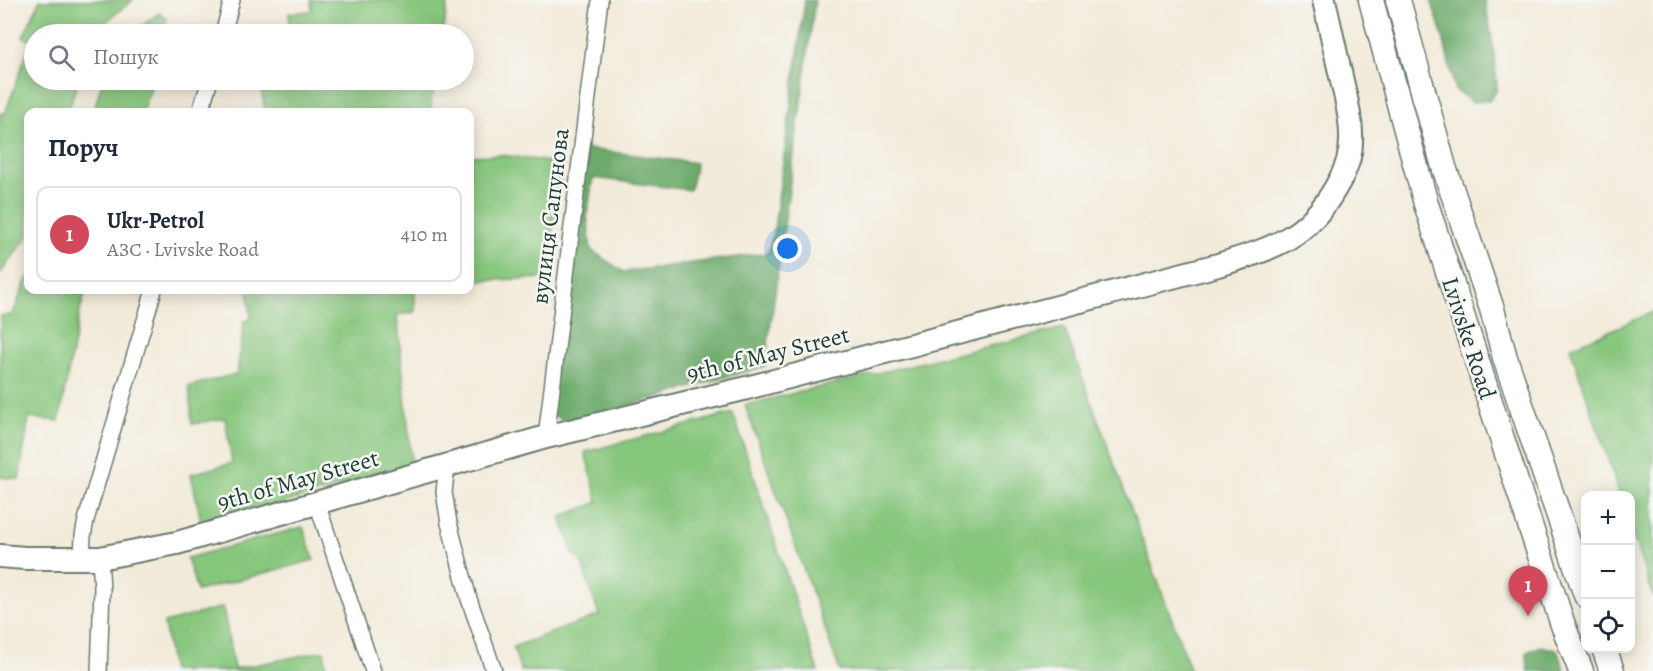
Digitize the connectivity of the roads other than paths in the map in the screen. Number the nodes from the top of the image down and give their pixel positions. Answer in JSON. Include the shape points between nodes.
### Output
{"nodes":[{"id":1,"x":232,"y":0,"type":"edge"},
{"id":2,"x":600,"y":0,"type":"edge"},
{"id":3,"x":1324,"y":0,"type":"edge"},
{"id":4,"x":1371,"y":0,"type":"edge"},
{"id":5,"x":1398,"y":0,"type":"edge"},
{"id":6,"x":226,"y":24,"type":"edge"},
{"id":7,"x":207,"y":90,"type":"edge"},
{"id":8,"x":201,"y":108,"type":"edge"},
{"id":9,"x":153,"y":294,"type":"edge"},
{"id":10,"x":546,"y":437,"type":"junction"},
{"id":11,"x":452,"y":464,"type":"junction"},
{"id":12,"x":317,"y":503,"type":"junction"},
{"id":13,"x":0,"y":556,"type":"edge"},
{"id":14,"x":91,"y":558,"type":"junction"},
{"id":15,"x":1581,"y":580,"type":"edge"},
{"id":16,"x":1606,"y":653,"type":"edge"},
{"id":17,"x":99,"y":671,"type":"edge"},
{"id":18,"x":373,"y":671,"type":"edge"},
{"id":19,"x":494,"y":671,"type":"edge"},
{"id":20,"x":1581,"y":671,"type":"edge"},
{"id":21,"x":1612,"y":671,"type":"edge"}],
"edges":[{"from":1,"to":6,"type":"street"},
{"from":2,"to":10,"type":"street","name":"вулиця Сапунова"},
{"from":3,"to":10,"type":"street","name":"9th of May Street","via":[[1348,109],[1351,151],[1327,204],[1292,237],[1218,265]]},
{"from":4,"to":20,"type":"main road","name":"Lvivske Road","via":[[1426,204]]},
{"from":5,"to":15,"type":"main road","name":"Lvivske Road","via":[[1444,167]]},
{"from":7,"to":8,"type":"street"},
{"from":9,"to":14,"type":"street","via":[[86,520],[83,536]]},
{"from":10,"to":11,"type":"street","name":"9th of May Street"},
{"from":11,"to":12,"type":"street","name":"9th of May Street"},
{"from":11,"to":19,"type":"street","via":[[446,474],[444,492],[449,523]]},
{"from":12,"to":14,"type":"street","name":"9th of May Street","via":[[177,543]]},
{"from":12,"to":18,"type":"street"},
{"from":13,"to":14,"type":"street","name":"9th of May Street"},
{"from":14,"to":17,"type":"street","via":[[102,589]]},
{"from":16,"to":21,"type":"main road"}]}
